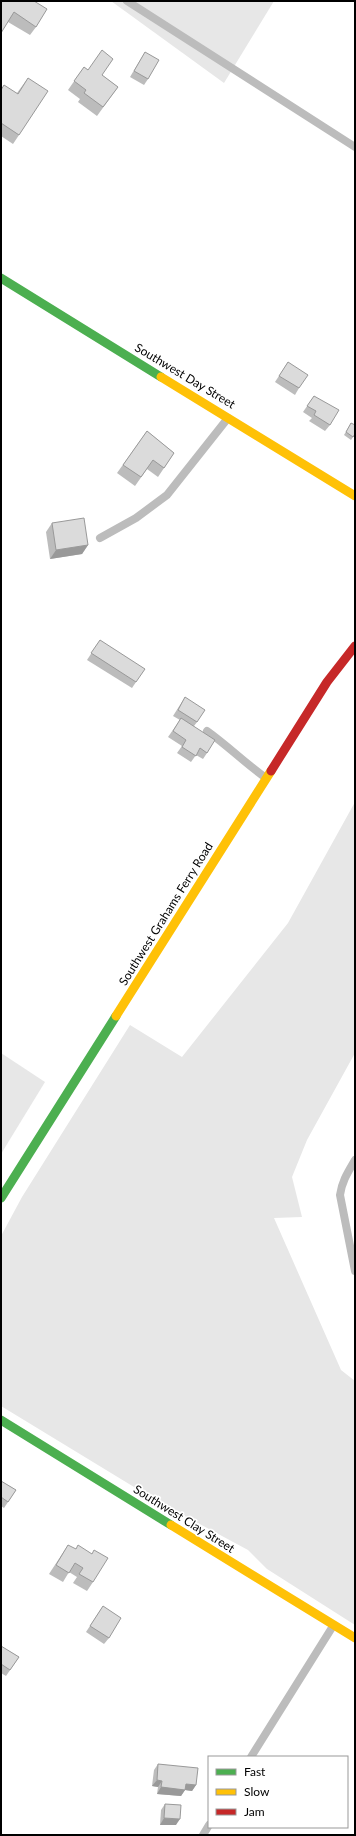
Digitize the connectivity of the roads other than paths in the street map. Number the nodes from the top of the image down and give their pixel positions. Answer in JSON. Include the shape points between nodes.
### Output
{"nodes":[{"id":1,"x":127,"y":1,"type":"edge"},
{"id":2,"x":355,"y":147,"type":"edge"},
{"id":3,"x":1,"y":278,"type":"edge"},
{"id":4,"x":228,"y":417,"type":"junction"},
{"id":5,"x":355,"y":496,"type":"edge"},
{"id":6,"x":100,"y":538,"type":"dead end"},
{"id":7,"x":355,"y":646,"type":"edge"},
{"id":8,"x":208,"y":731,"type":"dead end"},
{"id":9,"x":266,"y":778,"type":"junction"},
{"id":10,"x":355,"y":1160,"type":"edge"},
{"id":11,"x":1,"y":1198,"type":"edge"},
{"id":12,"x":355,"y":1271,"type":"edge"},
{"id":13,"x":1,"y":1420,"type":"edge"},
{"id":14,"x":334,"y":1625,"type":"junction"},
{"id":15,"x":355,"y":1638,"type":"edge"},
{"id":16,"x":252,"y":1756,"type":"edge"}],
"edges":[{"from":1,"to":2,"type":"lane"},
{"from":3,"to":4,"type":"main road","name":"Southwest Day Street"},
{"from":4,"to":5,"type":"main road","name":"Southwest Day Street"},
{"from":4,"to":6,"type":"lane","via":[[167,495],[136,518]]},
{"from":7,"to":9,"type":"main road","name":"Southwest Grahams Ferry Road","via":[[327,682]]},
{"from":8,"to":9,"type":"lane","via":[[231,748],[245,764]]},
{"from":9,"to":11,"type":"main road","name":"Southwest Grahams Ferry Road"},
{"from":10,"to":12,"type":"lane","via":[[345,1175],[340,1195]]},
{"from":13,"to":14,"type":"main road","name":"Southwest Clay Street"},
{"from":14,"to":15,"type":"main road","name":"Southwest Clay Street"},
{"from":14,"to":16,"type":"lane"}]}
